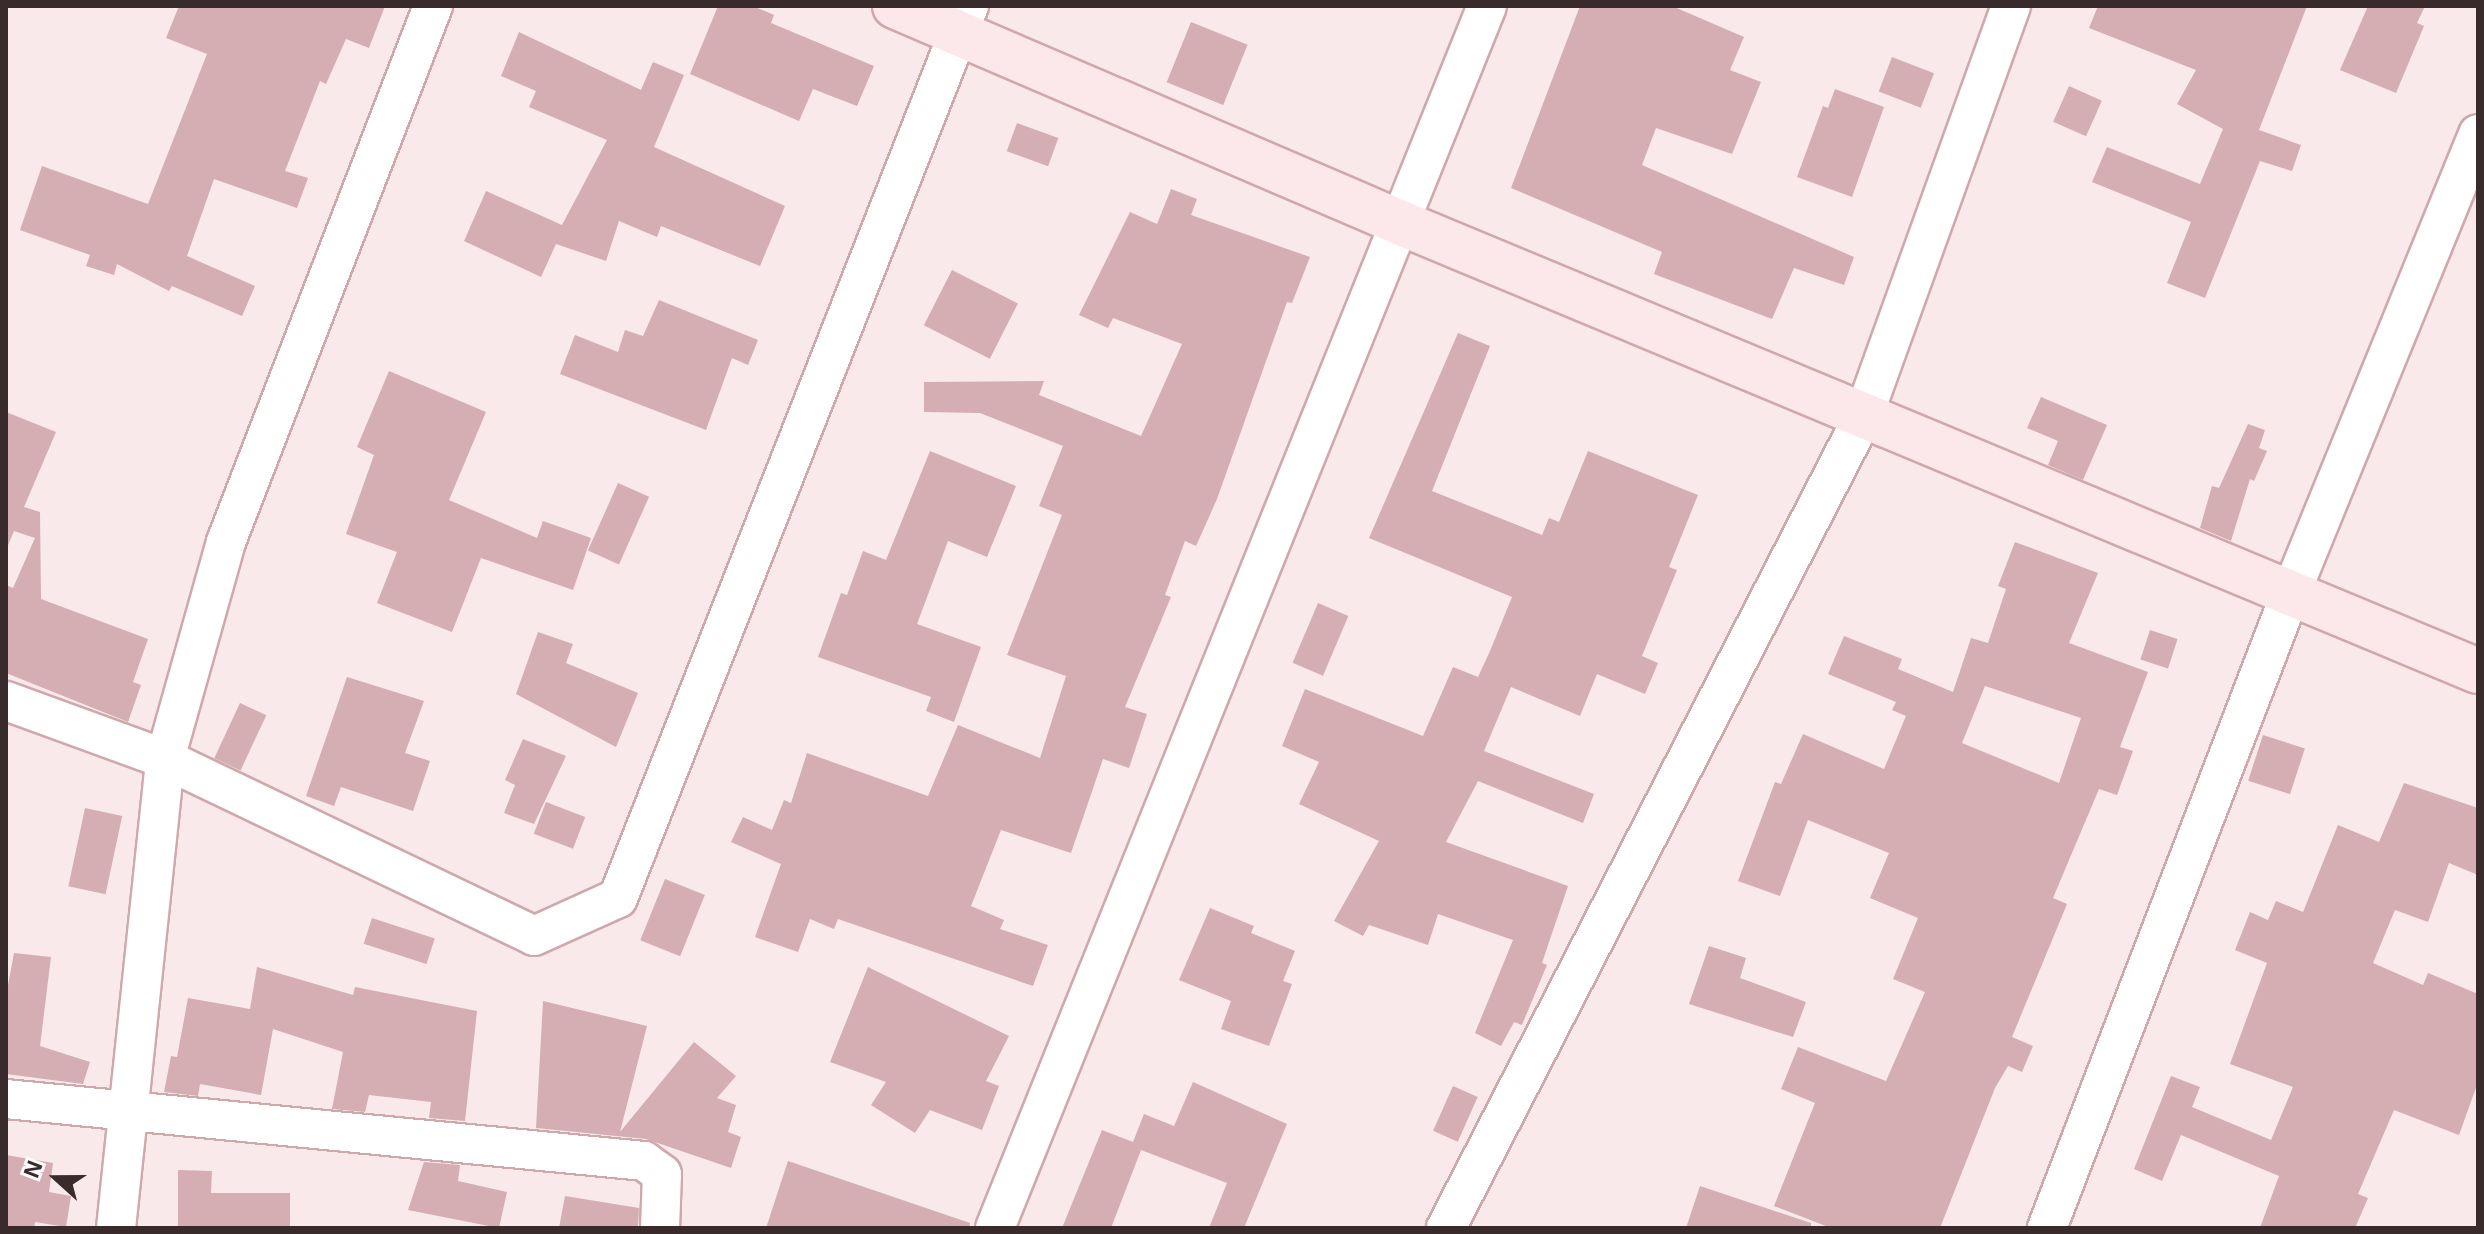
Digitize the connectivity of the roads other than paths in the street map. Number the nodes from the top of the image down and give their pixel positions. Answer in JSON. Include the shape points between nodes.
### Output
{"nodes":[{"id":1,"x":433,"y":6,"type":"edge"},
{"id":2,"x":895,"y":6,"type":"edge"},
{"id":3,"x":1487,"y":6,"type":"edge"},
{"id":4,"x":2011,"y":6,"type":"edge"},
{"id":5,"x":963,"y":19,"type":"edge"},
{"id":6,"x":2478,"y":134,"type":"edge"},
{"id":7,"x":1401,"y":223,"type":"junction"},
{"id":8,"x":1863,"y":417,"type":"junction"},
{"id":9,"x":2290,"y":595,"type":"junction"},
{"id":10,"x":2478,"y":671,"type":"edge"},
{"id":11,"x":6,"y":701,"type":"edge"},
{"id":12,"x":165,"y":759,"type":"junction"},
{"id":13,"x":6,"y":1099,"type":"edge"},
{"id":14,"x":125,"y":1112,"type":"junction"},
{"id":15,"x":116,"y":1228,"type":"edge"},
{"id":16,"x":660,"y":1228,"type":"edge"},
{"id":17,"x":995,"y":1228,"type":"edge"},
{"id":18,"x":1446,"y":1228,"type":"edge"},
{"id":19,"x":2047,"y":1228,"type":"edge"}],
"edges":[{"from":1,"to":12,"type":"street","via":[[226,542]]},
{"from":2,"to":5,"type":"street"},
{"from":3,"to":7,"type":"street"},
{"from":4,"to":8,"type":"street"},
{"from":5,"to":7,"type":"street"},
{"from":5,"to":12,"type":"street","via":[[618,898],[534,936]]},
{"from":6,"to":9,"type":"street"},
{"from":7,"to":8,"type":"street"},
{"from":7,"to":17,"type":"street"},
{"from":8,"to":9,"type":"street"},
{"from":8,"to":18,"type":"street"},
{"from":9,"to":10,"type":"street"},
{"from":9,"to":19,"type":"street"},
{"from":11,"to":12,"type":"street"},
{"from":12,"to":14,"type":"street"},
{"from":13,"to":14,"type":"street"},
{"from":14,"to":15,"type":"street"},
{"from":14,"to":16,"type":"street","via":[[644,1161],[662,1174]]}]}
